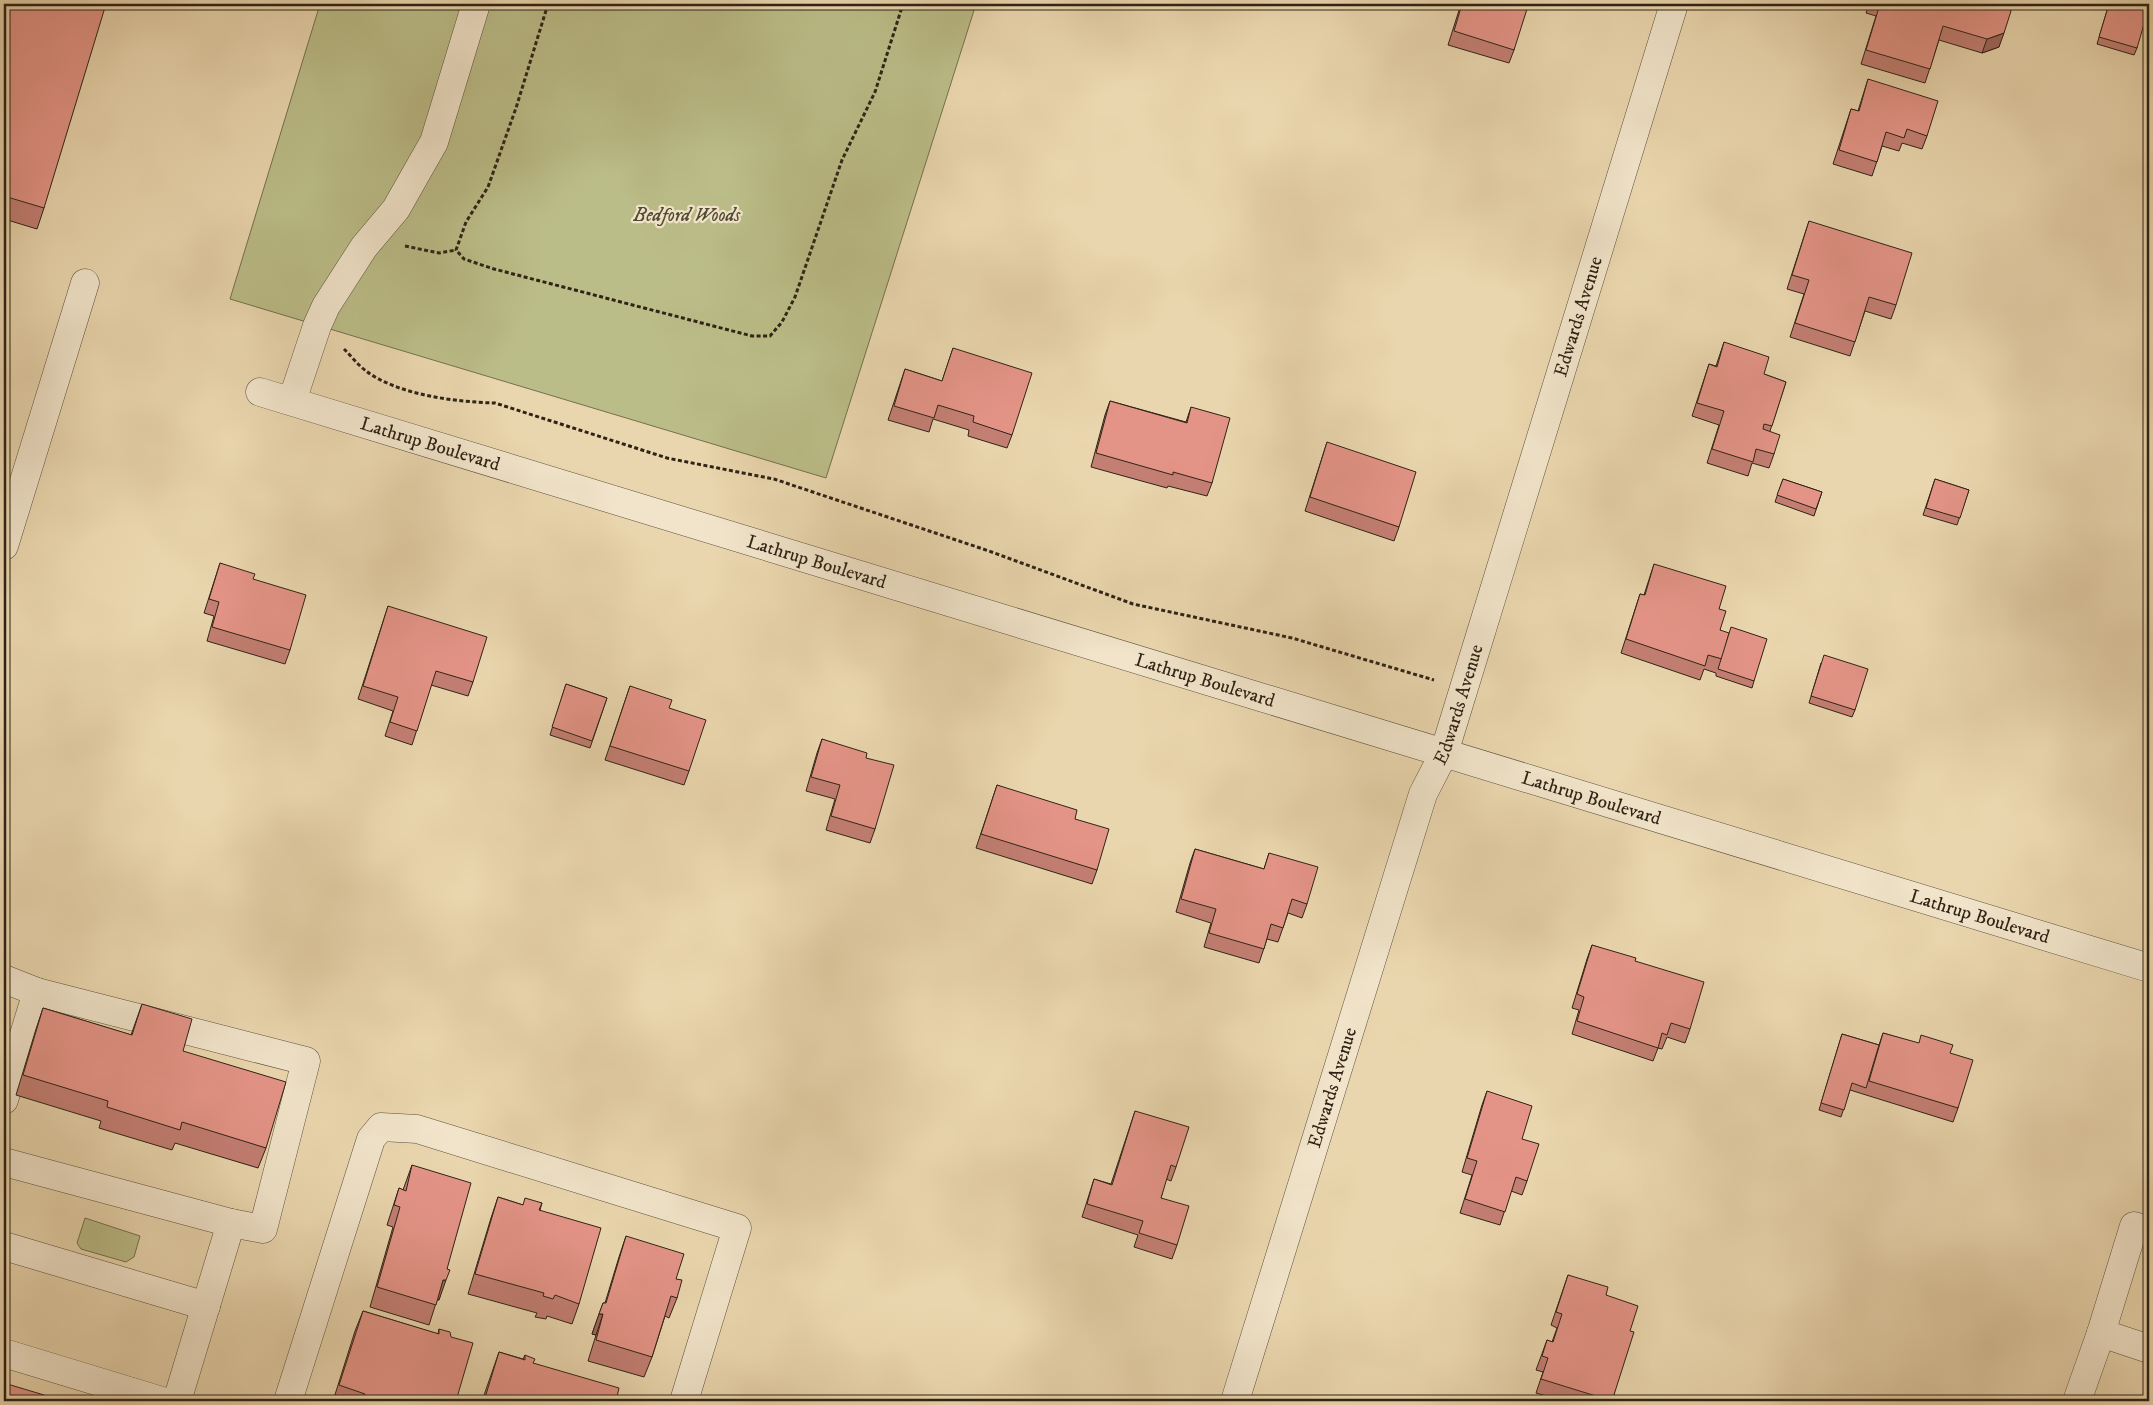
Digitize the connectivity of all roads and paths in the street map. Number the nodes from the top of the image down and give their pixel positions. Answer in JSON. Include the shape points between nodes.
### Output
{"nodes":[{"id":1,"x":476,"y":4,"type":"edge"},
{"id":2,"x":548,"y":4,"type":"edge"},
{"id":3,"x":903,"y":4,"type":"edge"},
{"id":4,"x":1674,"y":4,"type":"edge"},
{"id":5,"x":373,"y":237,"type":"junction"},
{"id":6,"x":456,"y":250,"type":"junction"},
{"id":7,"x":86,"y":283,"type":"dead end"},
{"id":8,"x":338,"y":344,"type":"dead end"},
{"id":9,"x":260,"y":392,"type":"dead end"},
{"id":10,"x":292,"y":401,"type":"junction"},
{"id":11,"x":4,"y":546,"type":"edge"},
{"id":12,"x":1436,"y":680,"type":"dead end"},
{"id":13,"x":1444,"y":753,"type":"junction"},
{"id":14,"x":2149,"y":968,"type":"edge"},
{"id":15,"x":4,"y":979,"type":"edge"},
{"id":16,"x":37,"y":992,"type":"junction"},
{"id":17,"x":4,"y":1100,"type":"edge"},
{"id":18,"x":4,"y":1162,"type":"edge"},
{"id":19,"x":231,"y":1223,"type":"junction"},
{"id":20,"x":2149,"y":1231,"type":"edge"},
{"id":21,"x":6,"y":1253,"type":"edge"},
{"id":22,"x":206,"y":1306,"type":"junction"},
{"id":23,"x":2101,"y":1333,"type":"junction"},
{"id":24,"x":2149,"y":1349,"type":"edge"},
{"id":25,"x":4,"y":1353,"type":"edge"},
{"id":26,"x":162,"y":1401,"type":"edge"},
{"id":27,"x":177,"y":1401,"type":"edge"},
{"id":28,"x":288,"y":1401,"type":"edge"},
{"id":29,"x":684,"y":1401,"type":"edge"},
{"id":30,"x":1235,"y":1401,"type":"edge"},
{"id":31,"x":2078,"y":1401,"type":"edge"}],
"edges":[{"from":1,"to":5,"type":"street","via":[[434,142],[396,209]]},
{"from":2,"to":6,"type":"path","via":[[488,187],[466,222]]},
{"from":3,"to":6,"type":"path","via":[[876,92],[842,160],[795,297],[782,322],[770,336],[752,336],[464,260]]},
{"from":4,"to":13,"type":"street","name":"Edwards Avenue"},
{"from":5,"to":6,"type":"path","via":[[439,253]]},
{"from":5,"to":10,"type":"street","via":[[316,326]]},
{"from":7,"to":11,"type":"street"},
{"from":8,"to":12,"type":"path","via":[[366,371],[401,389],[469,402],[495,403],[667,458],[774,479],[989,551],[1133,604],[1292,638]]},
{"from":9,"to":10,"type":"street","name":"Lathrup Boulevard"},
{"from":10,"to":13,"type":"street","name":"Lathrup Boulevard"},
{"from":13,"to":14,"type":"street","name":"Lathrup Boulevard"},
{"from":13,"to":30,"type":"street","name":"Edwards Avenue","via":[[1423,794]]},
{"from":15,"to":16,"type":"street"},
{"from":16,"to":17,"type":"street"},
{"from":16,"to":19,"type":"street","via":[[306,1061],[263,1229]]},
{"from":18,"to":19,"type":"street"},
{"from":19,"to":22,"type":"street"},
{"from":20,"to":23,"type":"street","via":[[2134,1226]]},
{"from":21,"to":22,"type":"street"},
{"from":22,"to":27,"type":"street"},
{"from":23,"to":24,"type":"street"},
{"from":23,"to":31,"type":"street"},
{"from":25,"to":26,"type":"street"},
{"from":28,"to":29,"type":"street","via":[[371,1140],[381,1127],[417,1128],[737,1228]]}]}
